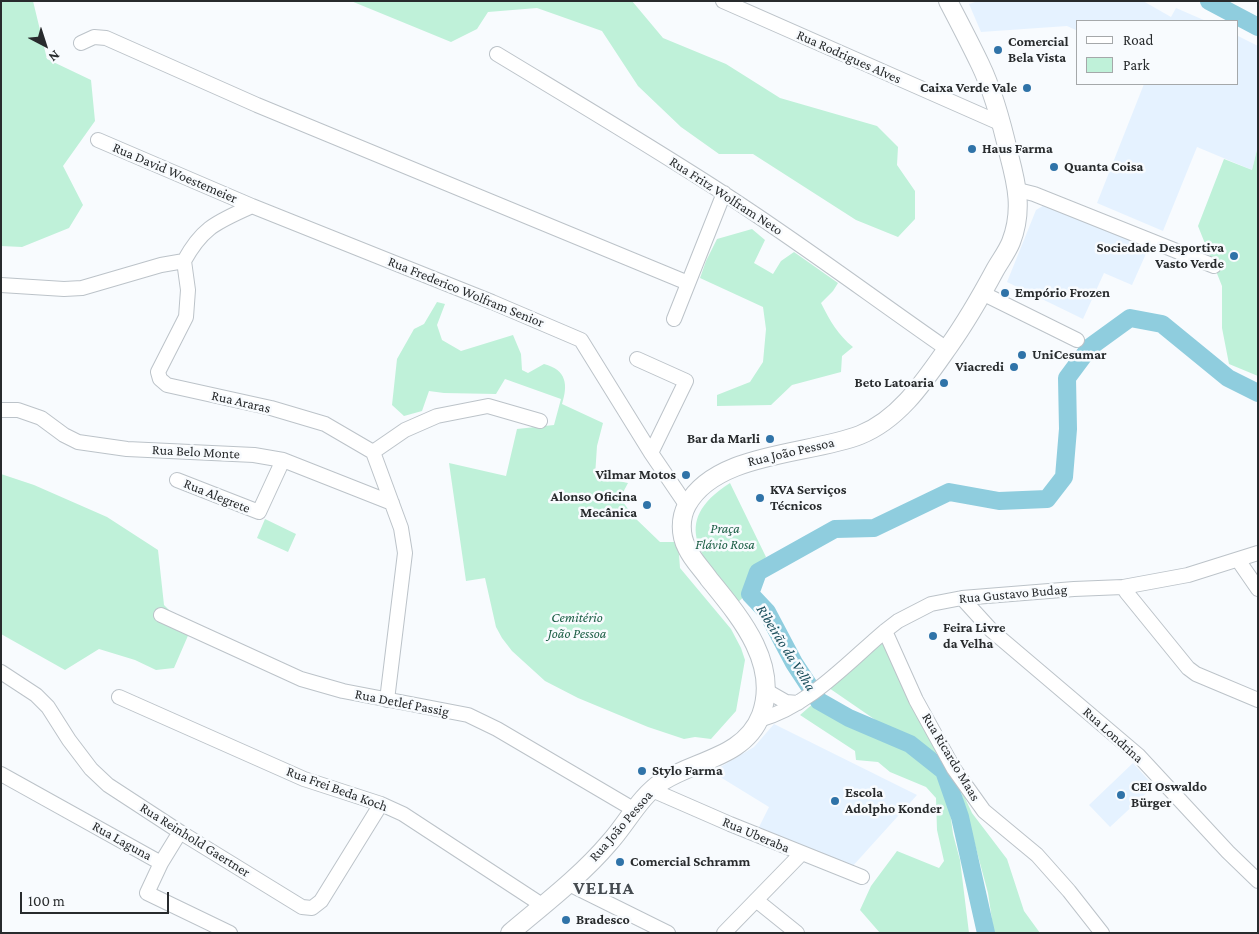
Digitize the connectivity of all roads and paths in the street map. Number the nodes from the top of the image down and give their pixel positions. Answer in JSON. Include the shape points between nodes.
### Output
{"nodes":[{"id":1,"x":723,"y":1,"type":"edge"},
{"id":2,"x":948,"y":1,"type":"edge"},
{"id":3,"x":81,"y":43,"type":"dead end"},
{"id":4,"x":497,"y":54,"type":"dead end"},
{"id":5,"x":1002,"y":124,"type":"junction"},
{"id":6,"x":98,"y":140,"type":"dead end"},
{"id":7,"x":1018,"y":190,"type":"junction"},
{"id":8,"x":724,"y":193,"type":"junction"},
{"id":9,"x":252,"y":206,"type":"junction"},
{"id":10,"x":184,"y":261,"type":"junction"},
{"id":11,"x":1214,"y":266,"type":"dead end"},
{"id":12,"x":688,"y":283,"type":"junction"},
{"id":13,"x":1,"y":285,"type":"edge"},
{"id":14,"x":982,"y":293,"type":"junction"},
{"id":15,"x":674,"y":319,"type":"dead end"},
{"id":16,"x":1076,"y":340,"type":"dead end"},
{"id":17,"x":947,"y":349,"type":"junction"},
{"id":18,"x":637,"y":359,"type":"dead end"},
{"id":19,"x":1,"y":410,"type":"edge"},
{"id":20,"x":540,"y":420,"type":"dead end"},
{"id":21,"x":373,"y":452,"type":"junction"},
{"id":22,"x":651,"y":453,"type":"junction"},
{"id":23,"x":283,"y":460,"type":"junction"},
{"id":24,"x":177,"y":480,"type":"dead end"},
{"id":25,"x":392,"y":504,"type":"junction"},
{"id":26,"x":687,"y":506,"type":"junction"},
{"id":27,"x":1258,"y":553,"type":"edge"},
{"id":28,"x":1238,"y":560,"type":"junction"},
{"id":29,"x":1123,"y":587,"type":"junction"},
{"id":30,"x":1258,"y":589,"type":"edge"},
{"id":31,"x":962,"y":598,"type":"junction"},
{"id":32,"x":161,"y":615,"type":"dead end"},
{"id":33,"x":885,"y":631,"type":"junction"},
{"id":34,"x":1,"y":672,"type":"edge"},
{"id":35,"x":119,"y":697,"type":"dead end"},
{"id":36,"x":387,"y":700,"type":"junction"},
{"id":37,"x":1258,"y":700,"type":"edge"},
{"id":38,"x":778,"y":704,"type":"junction"},
{"id":39,"x":1,"y":774,"type":"edge"},
{"id":40,"x":652,"y":790,"type":"junction"},
{"id":41,"x":380,"y":804,"type":"junction"},
{"id":42,"x":634,"y":809,"type":"junction"},
{"id":43,"x":180,"y":832,"type":"junction"},
{"id":44,"x":801,"y":854,"type":"junction"},
{"id":45,"x":161,"y":863,"type":"junction"},
{"id":46,"x":862,"y":877,"type":"dead end"},
{"id":47,"x":1258,"y":881,"type":"edge"},
{"id":48,"x":567,"y":884,"type":"junction"},
{"id":49,"x":756,"y":900,"type":"junction"},
{"id":50,"x":542,"y":905,"type":"junction"},
{"id":51,"x":230,"y":933,"type":"edge"},
{"id":52,"x":510,"y":933,"type":"edge"},
{"id":53,"x":668,"y":933,"type":"edge"},
{"id":54,"x":724,"y":933,"type":"edge"},
{"id":55,"x":797,"y":933,"type":"edge"},
{"id":56,"x":1102,"y":933,"type":"edge"}],
"edges":[{"from":1,"to":5,"type":"street","name":"Rua Rodrigues Alves"},
{"from":2,"to":5,"type":"main road","name":"Rua João Pessoa","via":[[980,64]]},
{"from":3,"to":12,"type":"street","via":[[94,37],[106,38],[257,105]]},
{"from":4,"to":8,"type":"street","name":"Rua Fritz Wolfram Neto"},
{"from":5,"to":7,"type":"main road","name":"Rua João Pessoa"},
{"from":6,"to":9,"type":"street","name":"Rua David Woestemeier"},
{"from":7,"to":11,"type":"street"},
{"from":7,"to":14,"type":"main road","name":"Rua João Pessoa","via":[[1011,241]]},
{"from":8,"to":12,"type":"street"},
{"from":8,"to":17,"type":"street","name":"Rua Fritz Wolfram Neto"},
{"from":9,"to":10,"type":"street","via":[[216,223],[194,243]]},
{"from":9,"to":22,"type":"street","name":"Rua Frederico Wolfram Senior","via":[[581,340]]},
{"from":10,"to":13,"type":"street","via":[[82,288]]},
{"from":10,"to":21,"type":"street","name":"Rua Araras","via":[[188,290],[186,318],[158,372],[160,379],[167,385],[271,408],[325,424]]},
{"from":12,"to":15,"type":"street"},
{"from":14,"to":16,"type":"street"},
{"from":14,"to":17,"type":"main road","name":"Rua João Pessoa"},
{"from":17,"to":26,"type":"main road","name":"Rua João Pessoa","via":[[922,384],[883,422],[861,434],[739,465],[708,482]]},
{"from":18,"to":22,"type":"street","via":[[686,381]]},
{"from":19,"to":23,"type":"street","name":"Rua Belo Monte","via":[[18,410],[41,418],[78,442],[127,449]]},
{"from":20,"to":21,"type":"street","via":[[488,406],[437,416],[405,430]]},
{"from":21,"to":25,"type":"street"},
{"from":22,"to":26,"type":"street","name":"Rua Frederico Wolfram Senior"},
{"from":23,"to":24,"type":"street","name":"Rua Alegrete","via":[[259,512]]},
{"from":23,"to":25,"type":"street","name":"Rua Belo Monte"},
{"from":25,"to":36,"type":"street","via":[[401,528],[404,553]]},
{"from":26,"to":38,"type":"main road","name":"Rua João Pessoa","via":[[682,519],[686,548],[752,638]]},
{"from":27,"to":28,"type":"street","name":"Rua Gustavo Budag"},
{"from":28,"to":29,"type":"street","name":"Rua Gustavo Budag","via":[[1188,575]]},
{"from":28,"to":30,"type":"street"},
{"from":29,"to":31,"type":"street","name":"Rua Gustavo Budag"},
{"from":29,"to":37,"type":"street","via":[[1188,668]]},
{"from":31,"to":33,"type":"street","name":"Rua Gustavo Budag","via":[[930,604]]},
{"from":31,"to":47,"type":"street","name":"Rua Londrina","via":[[992,631],[1138,755]]},
{"from":32,"to":36,"type":"street","name":"Rua Detlef Passig","via":[[301,679]]},
{"from":33,"to":38,"type":"street","name":"Rua Gustavo Budag","via":[[828,680]]},
{"from":33,"to":56,"type":"street","name":"Rua Ricardo Maas","via":[[916,700],[974,798],[984,811],[1037,855]]},
{"from":34,"to":43,"type":"street","name":"Rua Reinhold Gaertner","via":[[48,707],[85,762],[108,785]]},
{"from":35,"to":41,"type":"street","name":"Rua Frei Beda Koch","via":[[304,779]]},
{"from":36,"to":42,"type":"street","name":"Rua Detlef Passig","via":[[468,715]]},
{"from":38,"to":40,"type":"main road","name":"Rua João Pessoa","via":[[744,740],[724,754],[674,775]]},
{"from":39,"to":45,"type":"street","name":"Rua Laguna"},
{"from":40,"to":42,"type":"main road","name":"Rua João Pessoa"},
{"from":40,"to":44,"type":"street","name":"Rua Uberaba"},
{"from":41,"to":43,"type":"street","name":"Rua Reinhold Gaertner","via":[[321,901],[312,908],[302,907]]},
{"from":41,"to":50,"type":"street","name":"Rua Frei Beda Koch","via":[[403,814]]},
{"from":42,"to":48,"type":"main road","name":"Rua João Pessoa","via":[[609,844]]},
{"from":43,"to":45,"type":"street"},
{"from":44,"to":46,"type":"street","name":"Rua Uberaba"},
{"from":44,"to":49,"type":"street"},
{"from":45,"to":51,"type":"street","name":"Rua Laguna","via":[[147,893]]},
{"from":48,"to":50,"type":"main road","name":"Rua João Pessoa"},
{"from":48,"to":53,"type":"street"},
{"from":49,"to":54,"type":"street"},
{"from":49,"to":55,"type":"street"},
{"from":50,"to":52,"type":"main road","name":"Rua João Pessoa"}]}
